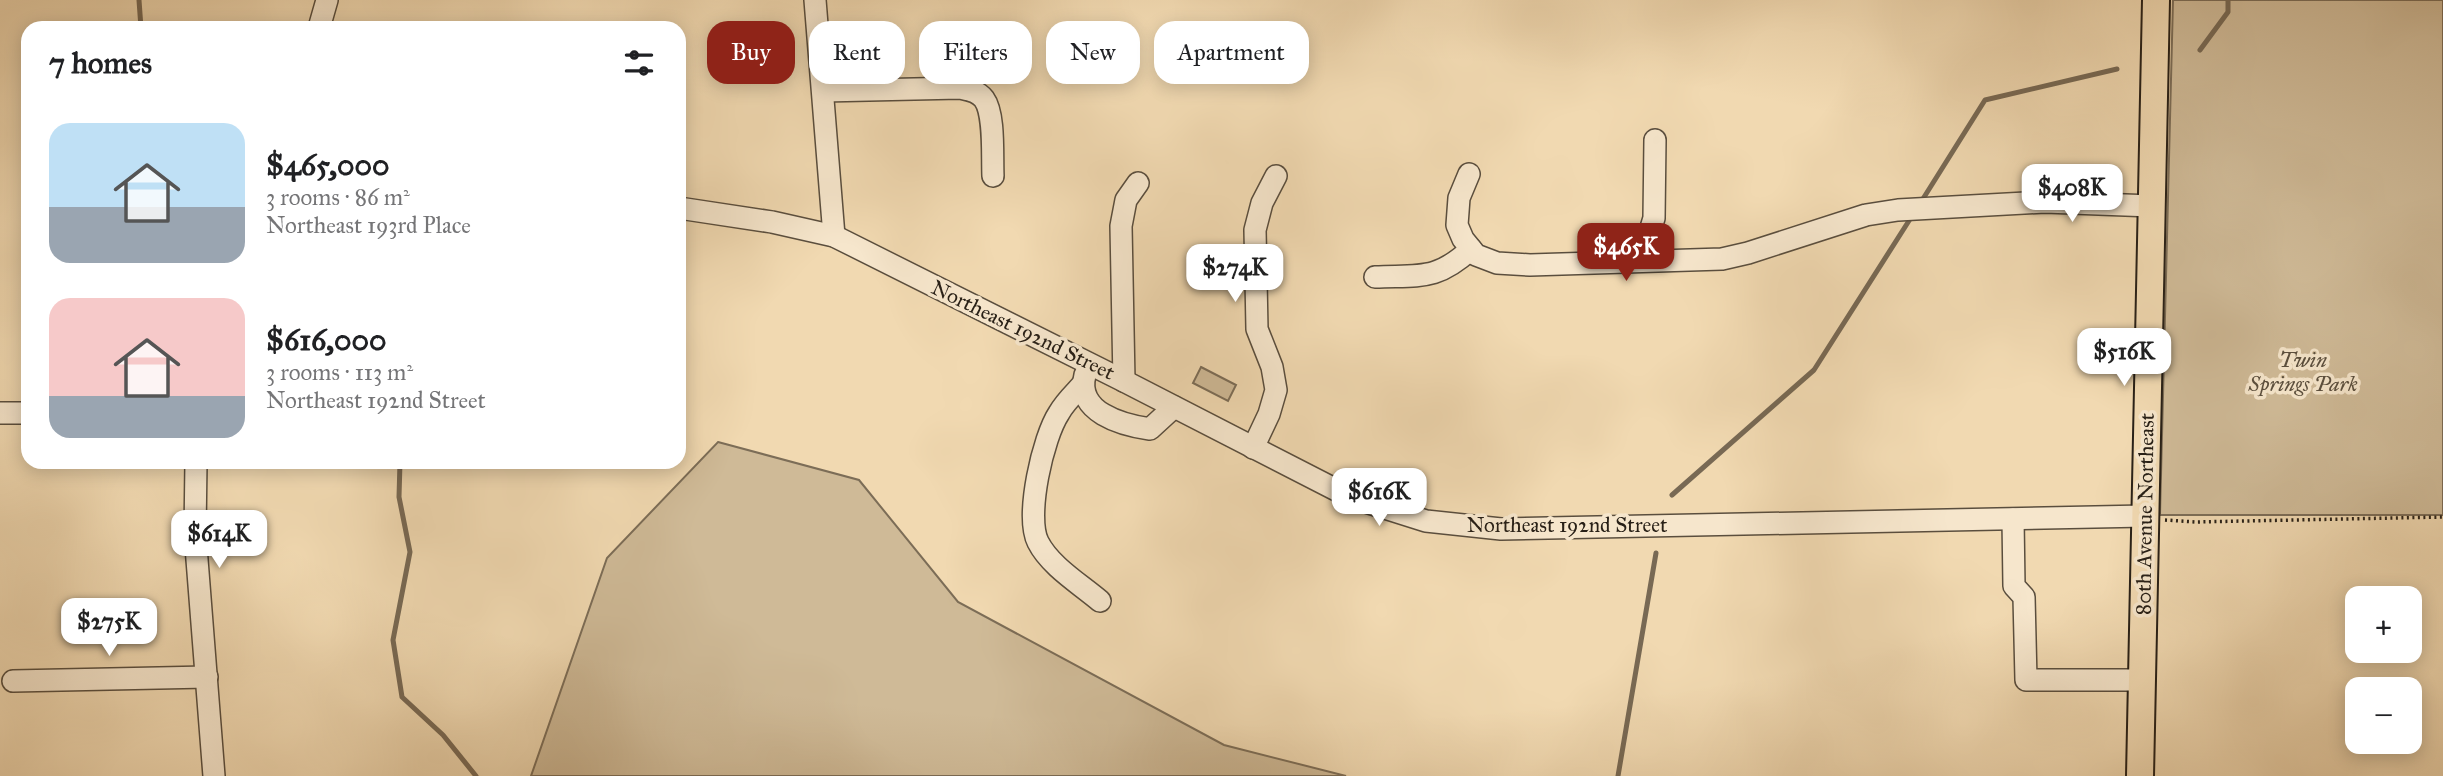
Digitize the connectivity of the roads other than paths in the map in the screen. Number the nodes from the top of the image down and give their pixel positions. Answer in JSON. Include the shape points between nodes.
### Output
{"nodes":[{"id":1,"x":327,"y":0,"type":"edge"},
{"id":2,"x":815,"y":0,"type":"edge"},
{"id":3,"x":2156,"y":0,"type":"edge"},
{"id":4,"x":321,"y":21,"type":"edge"},
{"id":5,"x":823,"y":91,"type":"junction"},
{"id":6,"x":1655,"y":140,"type":"dead end"},
{"id":7,"x":1469,"y":174,"type":"dead end"},
{"id":8,"x":993,"y":176,"type":"dead end"},
{"id":9,"x":1276,"y":176,"type":"dead end"},
{"id":10,"x":1138,"y":183,"type":"dead end"},
{"id":11,"x":2152,"y":206,"type":"junction"},
{"id":12,"x":686,"y":209,"type":"edge"},
{"id":13,"x":834,"y":236,"type":"junction"},
{"id":14,"x":1471,"y":249,"type":"junction"},
{"id":15,"x":1641,"y":261,"type":"junction"},
{"id":16,"x":1376,"y":277,"type":"dead end"},
{"id":17,"x":1088,"y":363,"type":"junction"},
{"id":18,"x":1124,"y":381,"type":"junction"},
{"id":19,"x":1083,"y":384,"type":"junction"},
{"id":20,"x":1174,"y":407,"type":"junction"},
{"id":21,"x":21,"y":413,"type":"edge"},
{"id":22,"x":0,"y":414,"type":"edge"},
{"id":23,"x":1253,"y":448,"type":"junction"},
{"id":24,"x":196,"y":469,"type":"edge"},
{"id":25,"x":2145,"y":516,"type":"junction"},
{"id":26,"x":2013,"y":519,"type":"junction"},
{"id":27,"x":1100,"y":601,"type":"dead end"},
{"id":28,"x":207,"y":677,"type":"junction"},
{"id":29,"x":2141,"y":680,"type":"junction"},
{"id":30,"x":13,"y":681,"type":"dead end"},
{"id":31,"x":215,"y":776,"type":"edge"},
{"id":32,"x":2140,"y":776,"type":"edge"}],
"edges":[{"from":1,"to":4,"type":"street"},
{"from":2,"to":5,"type":"street"},
{"from":3,"to":11,"type":"main road","name":"80th Avenue Northeast"},
{"from":5,"to":8,"type":"street","via":[[974,91],[990,114]]},
{"from":5,"to":13,"type":"street"},
{"from":6,"to":15,"type":"street","via":[[1654,218]]},
{"from":7,"to":14,"type":"street","via":[[1459,198],[1457,225]]},
{"from":9,"to":23,"type":"street","via":[[1255,230],[1257,329],[1276,390]]},
{"from":10,"to":18,"type":"street","via":[[1126,200],[1121,226]]},
{"from":11,"to":15,"type":"street","via":[[2045,202],[1898,211],[1866,215],[1722,259]]},
{"from":11,"to":25,"type":"main road","name":"80th Avenue Northeast"},
{"from":12,"to":13,"type":"street","name":"Northeast 192nd Street"},
{"from":13,"to":17,"type":"street","name":"Northeast 192nd Street"},
{"from":14,"to":15,"type":"street","via":[[1497,263]]},
{"from":14,"to":16,"type":"street","via":[[1429,275]]},
{"from":17,"to":18,"type":"street","name":"Northeast 192nd Street"},
{"from":17,"to":19,"type":"street"},
{"from":18,"to":20,"type":"street","name":"Northeast 192nd Street"},
{"from":19,"to":20,"type":"street","via":[[1097,412],[1126,426],[1150,429]]},
{"from":19,"to":27,"type":"street","via":[[1057,414],[1044,450],[1034,533],[1051,560]]},
{"from":20,"to":23,"type":"street","name":"Northeast 192nd Street"},
{"from":21,"to":22,"type":"street"},
{"from":23,"to":26,"type":"street","name":"Northeast 192nd Street","via":[[1350,497],[1426,521],[1501,529]]},
{"from":24,"to":28,"type":"street","via":[[195,534]]},
{"from":25,"to":26,"type":"street","name":"Northeast 192nd Street"},
{"from":25,"to":29,"type":"main road","name":"80th Avenue Northeast"},
{"from":26,"to":29,"type":"street","via":[[2014,586],[2024,597],[2026,680]]},
{"from":28,"to":30,"type":"street"},
{"from":28,"to":31,"type":"street"},
{"from":29,"to":32,"type":"main road","name":"80th Avenue Northeast"}]}
